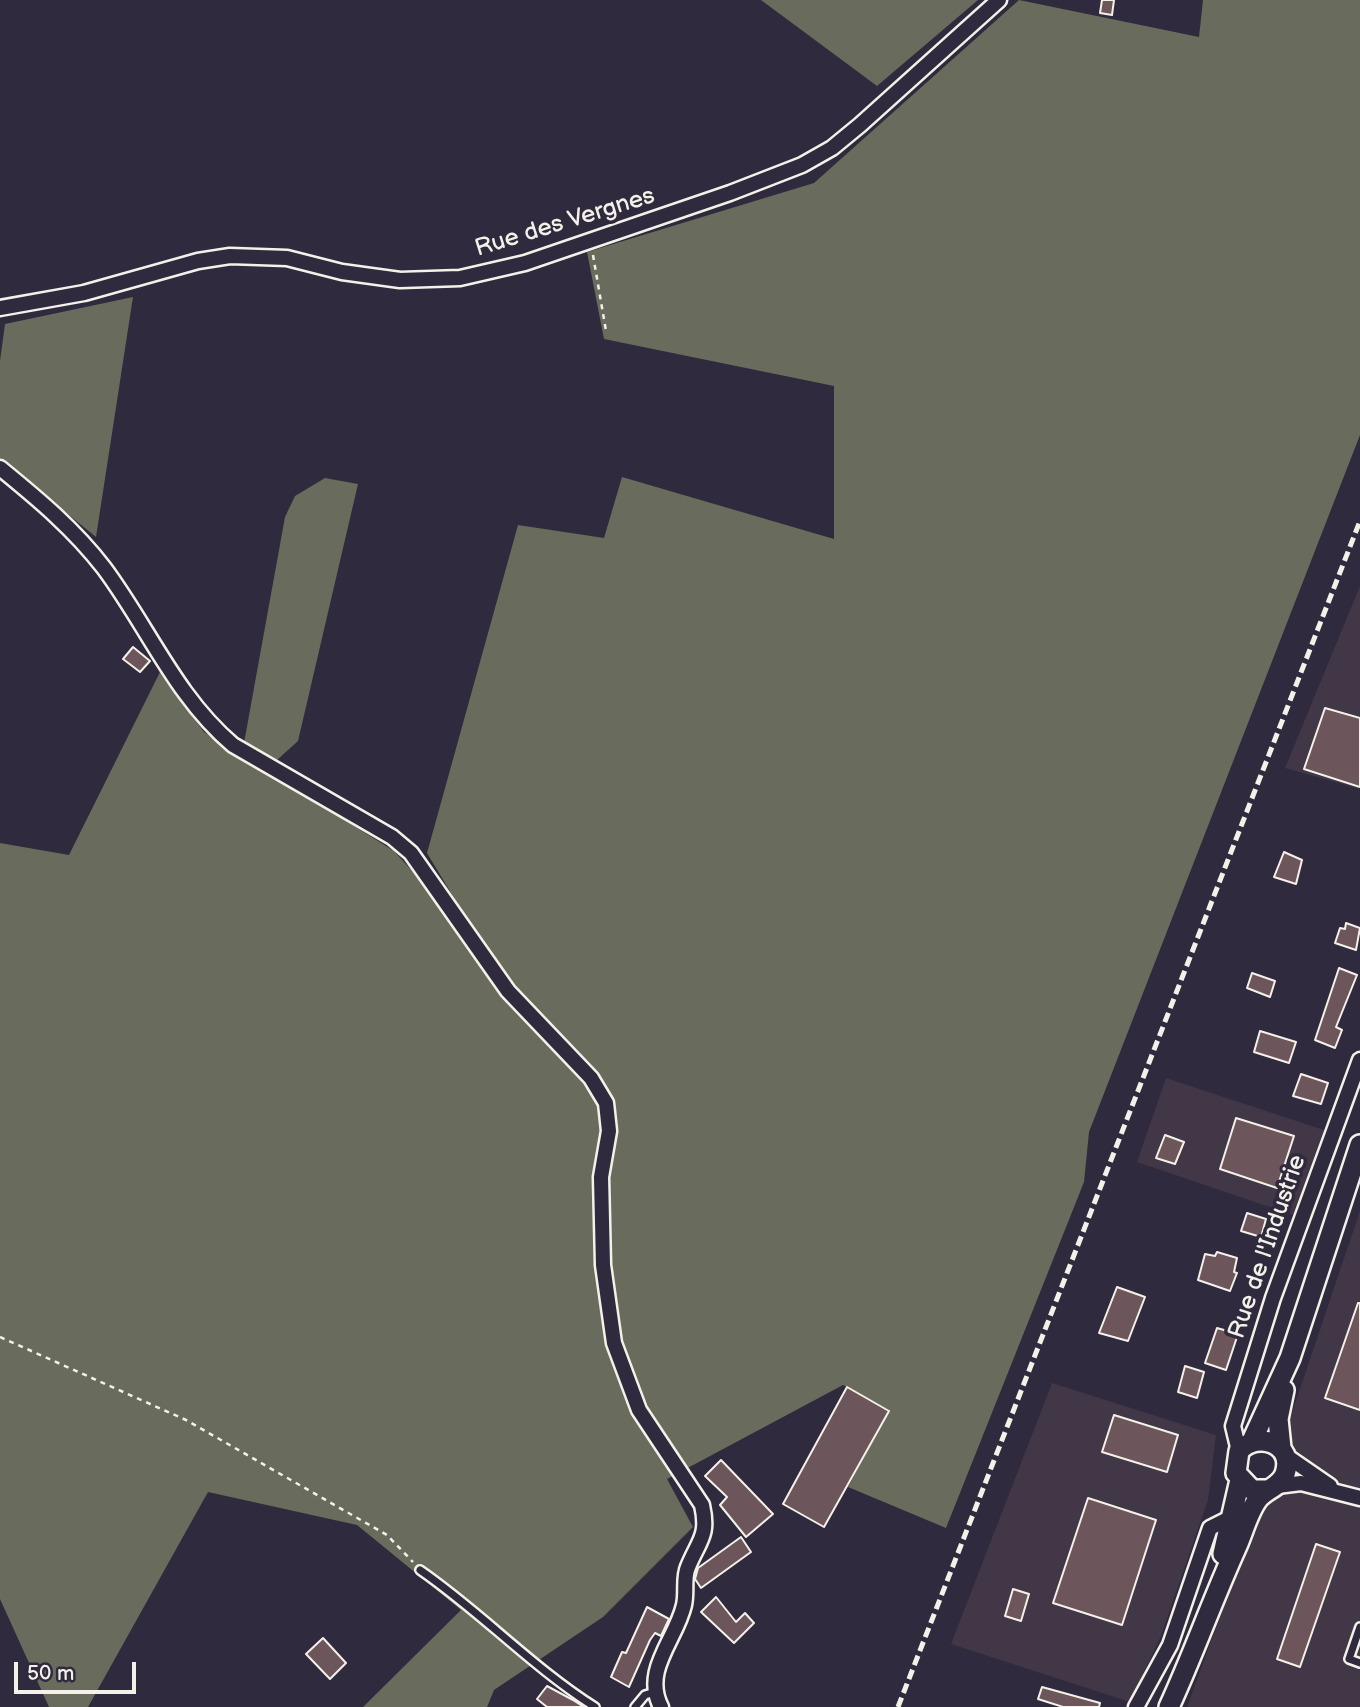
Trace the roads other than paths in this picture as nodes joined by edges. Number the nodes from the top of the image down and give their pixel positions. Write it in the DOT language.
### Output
graph roads {
  1 [pos="999,0"];
  2 [pos="0,308"];
  3 [pos="0,468"];
  4 [pos="1360,1060"];
  5 [pos="1360,1145"];
  6 [pos="1290,1358"];
  7 [pos="1245,1446"];
  8 [pos="1283,1452"];
  9 [pos="1240,1480"];
  10 [pos="1273,1488"];
  11 [pos="1338,1490"];
  12 [pos="1360,1498"];
  13 [pos="1234,1516"];
  14 [pos="420,1570"];
  15 [pos="1203,1622"];
  16 [pos="1360,1627"];
  17 [pos="1360,1663"];
  18 [pos="655,1692"];
  19 [pos="595,1707"];
  20 [pos="635,1707"];
  21 [pos="661,1707"];
  22 [pos="1136,1707"];
  23 [pos="1169,1707"];
  1 -- 2 [label="street, Rue des Vergnes"];
  3 -- 18 [label="street"];
  4 -- 7 [label="street, Rue de l'Industrie"];
  5 -- 6 [label="main road"];
  6 -- 7 [label="main road"];
  6 -- 8 [label="main road"];
  7 -- 8 [label="main road"];
  7 -- 9 [label="main road"];
  8 -- 10 [label="main road"];
  8 -- 11 [label="street"];
  9 -- 10 [label="main road"];
  9 -- 13 [label="main road"];
  10 -- 11 [label="street"];
  10 -- 15 [label="main road"];
  11 -- 12 [label="street"];
  13 -- 15 [label="main road"];
  13 -- 22 [label="street"];
  14 -- 19 [label="lane"];
  15 -- 23 [label="main road"];
  16 -- 17 [label="lane"];
  18 -- 20 [label="lane"];
  18 -- 21 [label="street"];
}
